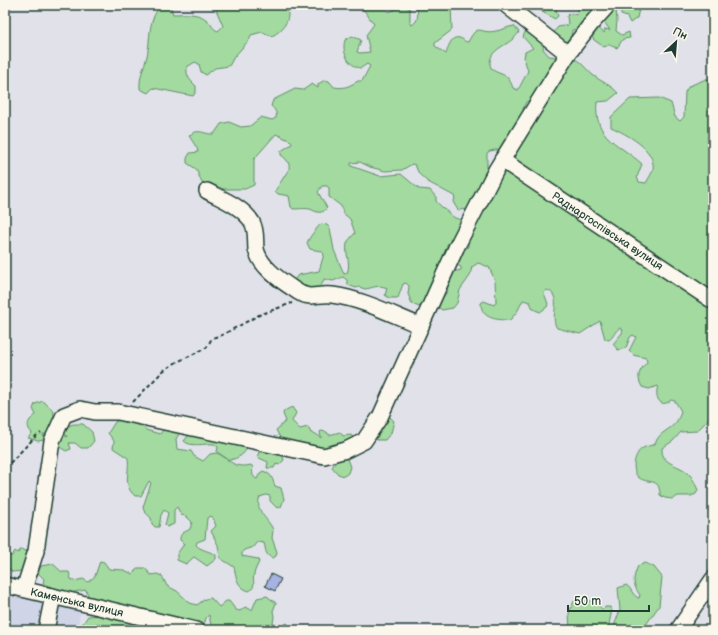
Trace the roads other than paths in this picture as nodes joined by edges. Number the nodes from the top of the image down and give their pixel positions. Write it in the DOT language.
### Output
graph roads {
  1 [pos="506,5"];
  2 [pos="608,5"];
  3 [pos="568,54"];
  4 [pos="502,160"];
  5 [pos="207,191"];
  6 [pos="713,301"];
  7 [pos="421,326"];
  8 [pos="713,579"];
  9 [pos="5,585"];
  10 [pos="24,589"];
  11 [pos="53,596"];
  12 [pos="46,630"];
  13 [pos="196,630"];
  14 [pos="678,630"];
  1 -- 3 [label="street"];
  2 -- 3 [label="street"];
  3 -- 4 [label="street"];
  4 -- 6 [label="street, Раднаргоспівська вулиця"];
  4 -- 7 [label="street"];
  5 -- 7 [label="street"];
  7 -- 10 [label="street"];
  8 -- 14 [label="street"];
  9 -- 10 [label="street, Каменська вулиця"];
  10 -- 11 [label="street, Каменська вулиця"];
  11 -- 12 [label="street"];
  11 -- 13 [label="street, Каменська вулиця"];
}
